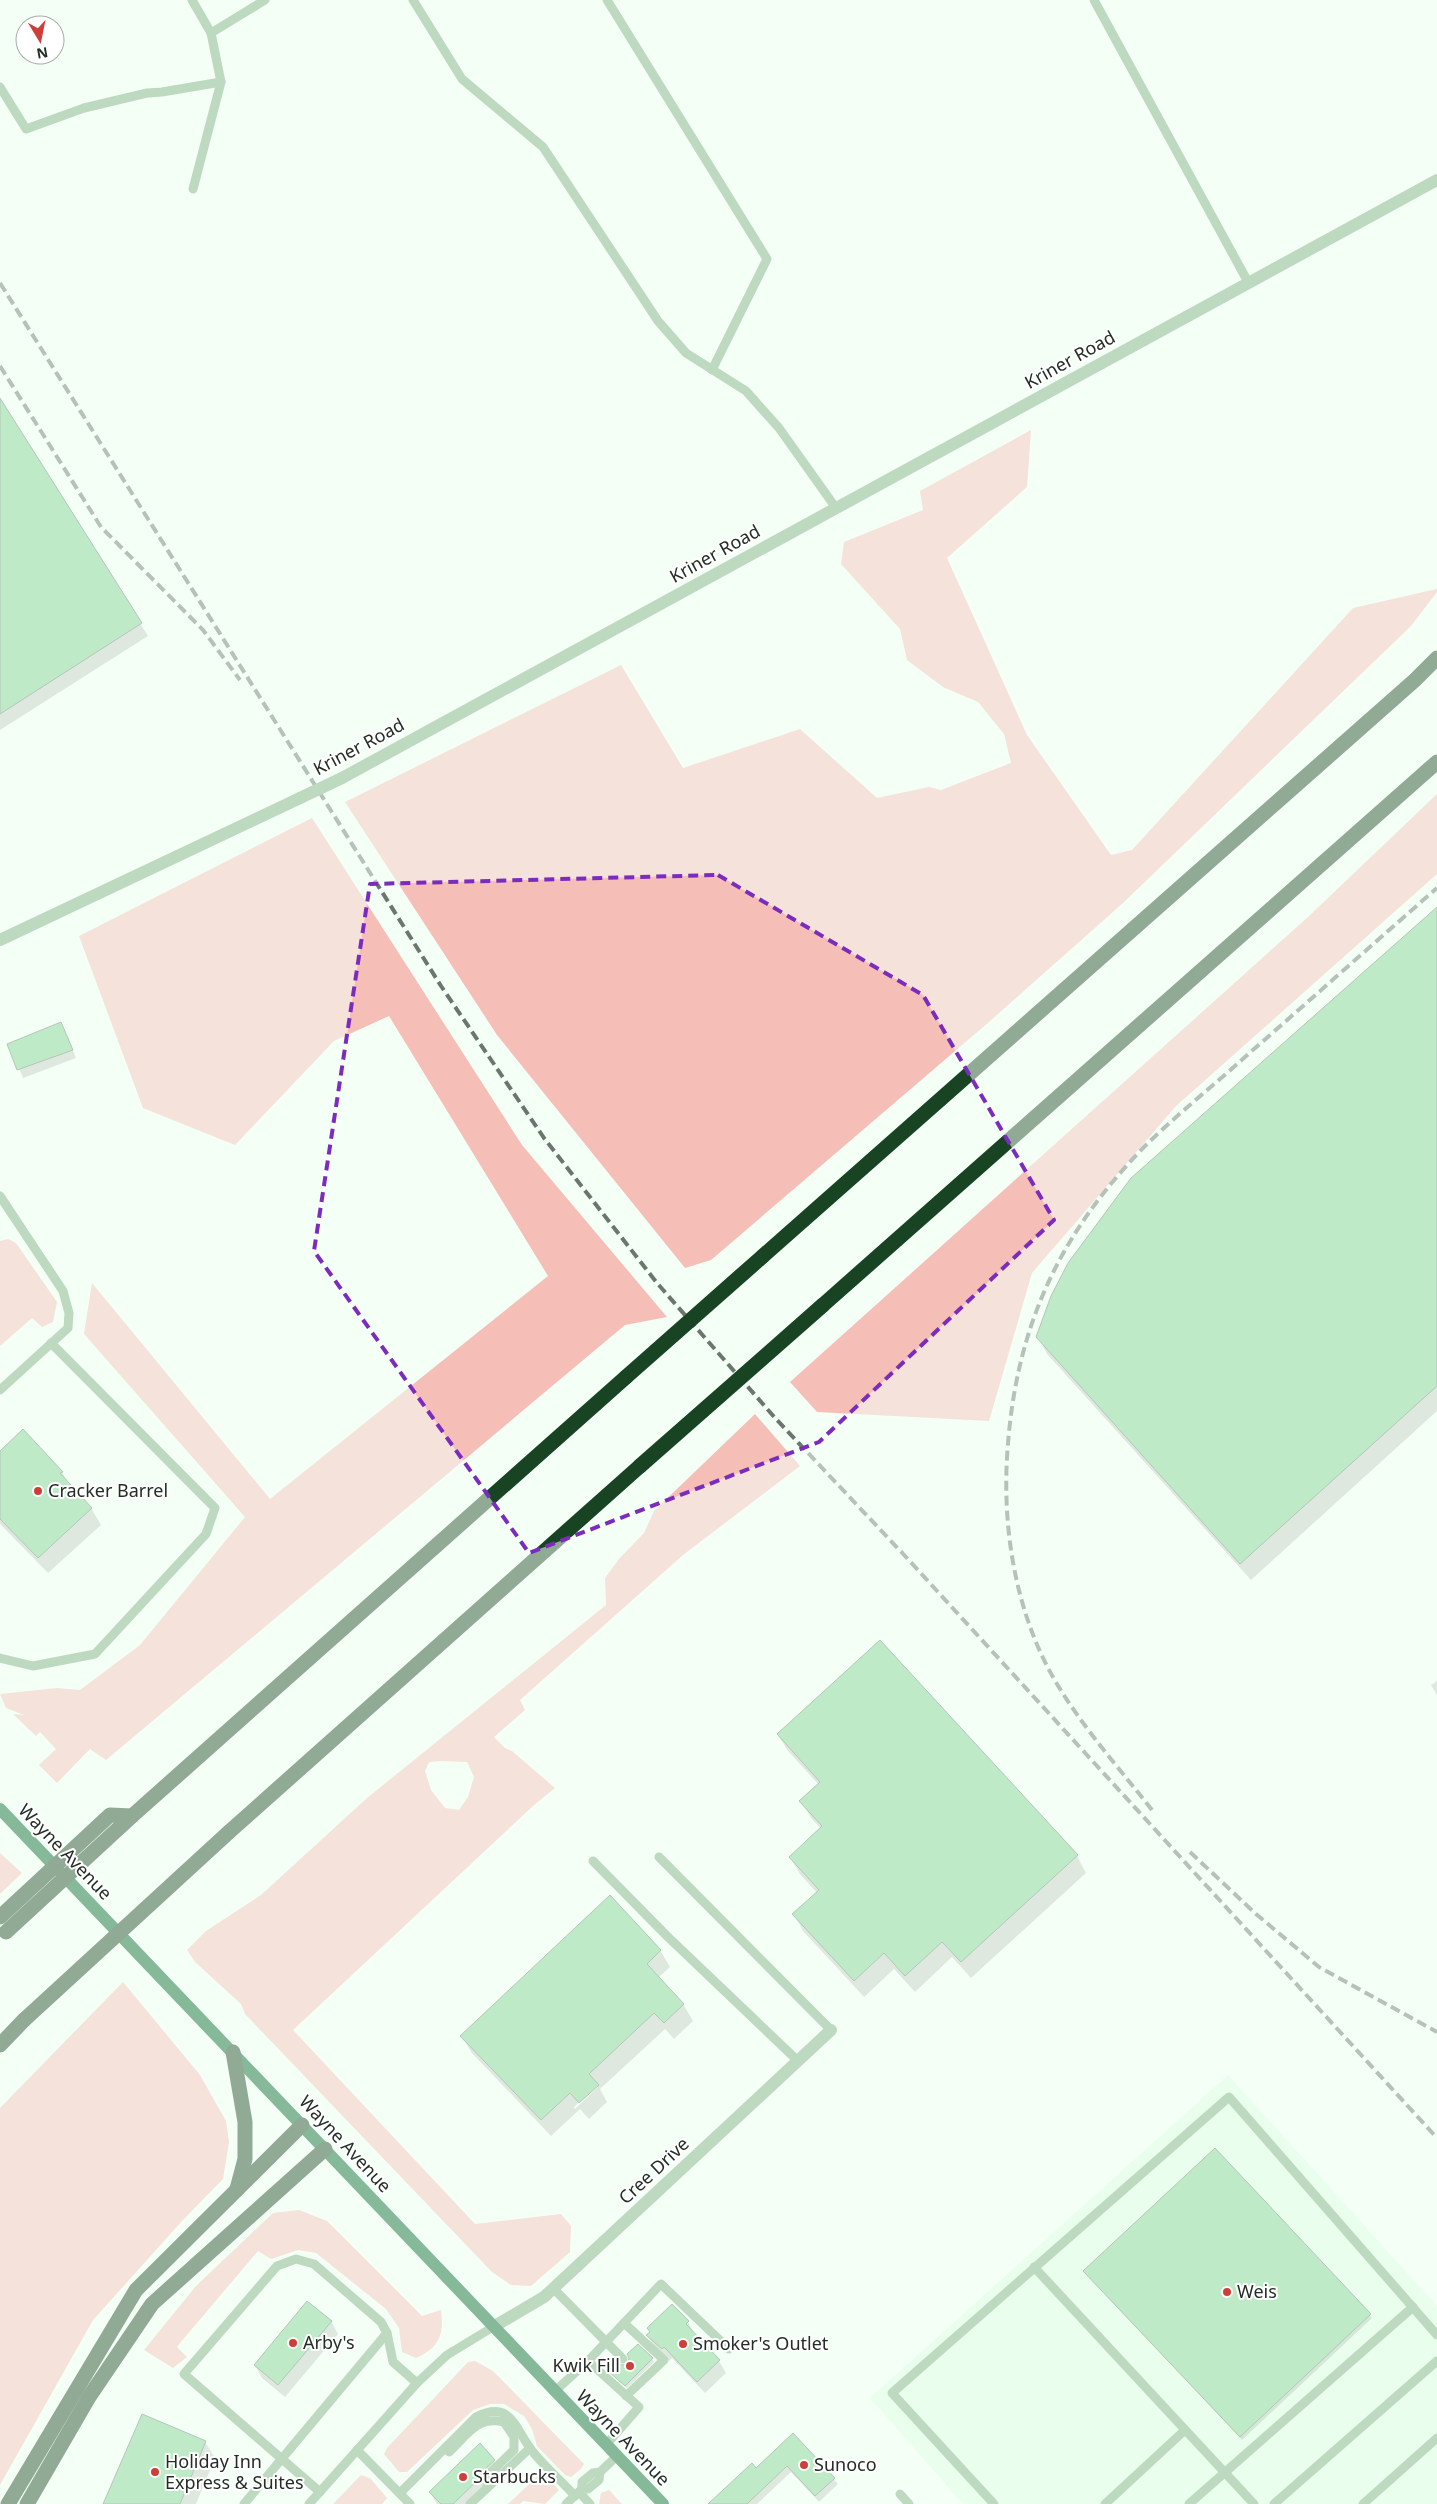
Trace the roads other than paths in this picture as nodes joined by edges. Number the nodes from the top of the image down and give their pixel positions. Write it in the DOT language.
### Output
graph roads {
  1 [pos="192,0"];
  2 [pos="265,0"];
  3 [pos="412,0"];
  4 [pos="607,0"];
  5 [pos="1094,0"];
  6 [pos="211,33"];
  7 [pos="221,82"];
  8 [pos="0,87"];
  9 [pos="1437,180"];
  10 [pos="193,189"];
  11 [pos="1248,282"];
  12 [pos="712,370"];
  13 [pos="836,508"];
  14 [pos="1437,658"];
  15 [pos="1437,762"];
  16 [pos="0,940"];
  17 [pos="0,1196"];
  18 [pos="51,1343"];
  19 [pos="0,1390"];
  20 [pos="0,1658"];
  21 [pos="0,1810"];
  22 [pos="132,1816"];
  23 [pos="660,1857"];
  24 [pos="593,1861"];
  25 [pos="0,1917"];
  26 [pos="3,1935"];
  27 [pos="831,2030"];
  28 [pos="0,2045"];
  29 [pos="233,2052"];
  30 [pos="798,2061"];
  31 [pos="302,2125"];
  32 [pos="325,2149"];
  33 [pos="236,2190"];
  34 [pos="1034,2268"];
  35 [pos="553,2288"];
  36 [pos="1412,2307"];
  37 [pos="624,2323"];
  38 [pos="493,2327"];
  39 [pos="386,2333"];
  40 [pos="1437,2335"];
  41 [pos="605,2343"];
  42 [pos="728,2349"];
  43 [pos="623,2359"];
  44 [pos="588,2361"];
  45 [pos="1437,2361"];
  46 [pos="417,2383"];
  47 [pos="554,2392"];
  48 [pos="626,2396"];
  49 [pos="1185,2430"];
  50 [pos="1437,2438"];
  51 [pos="606,2445"];
  52 [pos="530,2448"];
  53 [pos="358,2450"];
  54 [pos="617,2456"];
  55 [pos="282,2459"];
  56 [pos="1224,2472"];
  57 [pos="409,2483"];
  58 [pos="487,2488"];
  59 [pos="320,2492"];
  60 [pos="400,2493"];
  61 [pos="900,2494"];
  62 [pos="574,2498"];
  63 [pos="8,2504"];
  64 [pos="27,2504"];
  65 [pos="244,2504"];
  66 [pos="309,2504"];
  67 [pos="410,2504"];
  68 [pos="470,2504"];
  69 [pos="590,2504"];
  70 [pos="663,2504"];
  71 [pos="909,2504"];
  72 [pos="994,2504"];
  73 [pos="1106,2504"];
  74 [pos="1189,2504"];
  75 [pos="1254,2504"];
  76 [pos="1274,2504"];
  77 [pos="1363,2504"];
  1 -- 6 [label="lane"];
  2 -- 6 [label="lane"];
  3 -- 12 [label="lane"];
  4 -- 12 [label="lane"];
  5 -- 11 [label="lane"];
  6 -- 7 [label="lane"];
  7 -- 8 [label="lane"];
  7 -- 10 [label="lane"];
  9 -- 11 [label="street, Kriner Road"];
  11 -- 13 [label="street, Kriner Road"];
  12 -- 13 [label="lane"];
  13 -- 16 [label="street, Kriner Road, bridge"];
  14 -- 22 [label="highway, bridge"];
  15 -- 28 [label="highway, bridge"];
  17 -- 18 [label="lane"];
  18 -- 19 [label="lane"];
  18 -- 20 [label="lane"];
  21 -- 29 [label="main road, Wayne Avenue"];
  22 -- 25 [label="highway, bridge"];
  22 -- 26 [label="highway, bridge"];
  23 -- 27 [label="lane"];
  24 -- 30 [label="lane"];
  27 -- 30 [label="street, Cree Drive"];
  29 -- 31 [label="main road, Wayne Avenue"];
  29 -- 33 [label="highway"];
  30 -- 35 [label="street, Cree Drive"];
  31 -- 32 [label="main road, Wayne Avenue"];
  31 -- 33 [label="highway"];
  32 -- 38 [label="main road, Wayne Avenue"];
  32 -- 64 [label="highway"];
  33 -- 63 [label="highway"];
  34 -- 36 [label="lane"];
  34 -- 49 [label="lane"];
  34 -- 72 [label="lane"];
  35 -- 38 [label="street, Cree Drive"];
  35 -- 41 [label="lane"];
  36 -- 40 [label="lane"];
  36 -- 56 [label="lane"];
  37 -- 41 [label="lane"];
  37 -- 42 [label="lane"];
  37 -- 48 [label="lane"];
  38 -- 46 [label="lane"];
  38 -- 47 [label="main road, Wayne Avenue"];
  39 -- 46 [label="lane"];
  39 -- 55 [label="lane"];
  39 -- 55 [label="lane"];
  41 -- 43 [label="lane"];
  41 -- 44 [label="lane"];
  44 -- 47 [label="lane"];
  44 -- 48 [label="lane"];
  45 -- 76 [label="lane"];
  46 -- 53 [label="lane"];
  47 -- 51 [label="main road, Wayne Avenue"];
  48 -- 51 [label="lane"];
  49 -- 56 [label="lane"];
  49 -- 73 [label="lane"];
  50 -- 77 [label="lane"];
  51 -- 54 [label="main road, Wayne Avenue"];
  52 -- 57 [label="lane"];
  52 -- 58 [label="lane"];
  52 -- 62 [label="lane"];
  53 -- 59 [label="lane"];
  53 -- 60 [label="lane"];
  54 -- 62 [label="lane"];
  54 -- 70 [label="main road, Wayne Avenue"];
  55 -- 59 [label="lane"];
  55 -- 65 [label="lane"];
  56 -- 74 [label="lane"];
  56 -- 75 [label="lane"];
  57 -- 58 [label="lane"];
  57 -- 60 [label="lane"];
  58 -- 68 [label="lane"];
  59 -- 66 [label="lane"];
  60 -- 67 [label="lane"];
  61 -- 71 [label="lane"];
  62 -- 69 [label="lane"];
}
